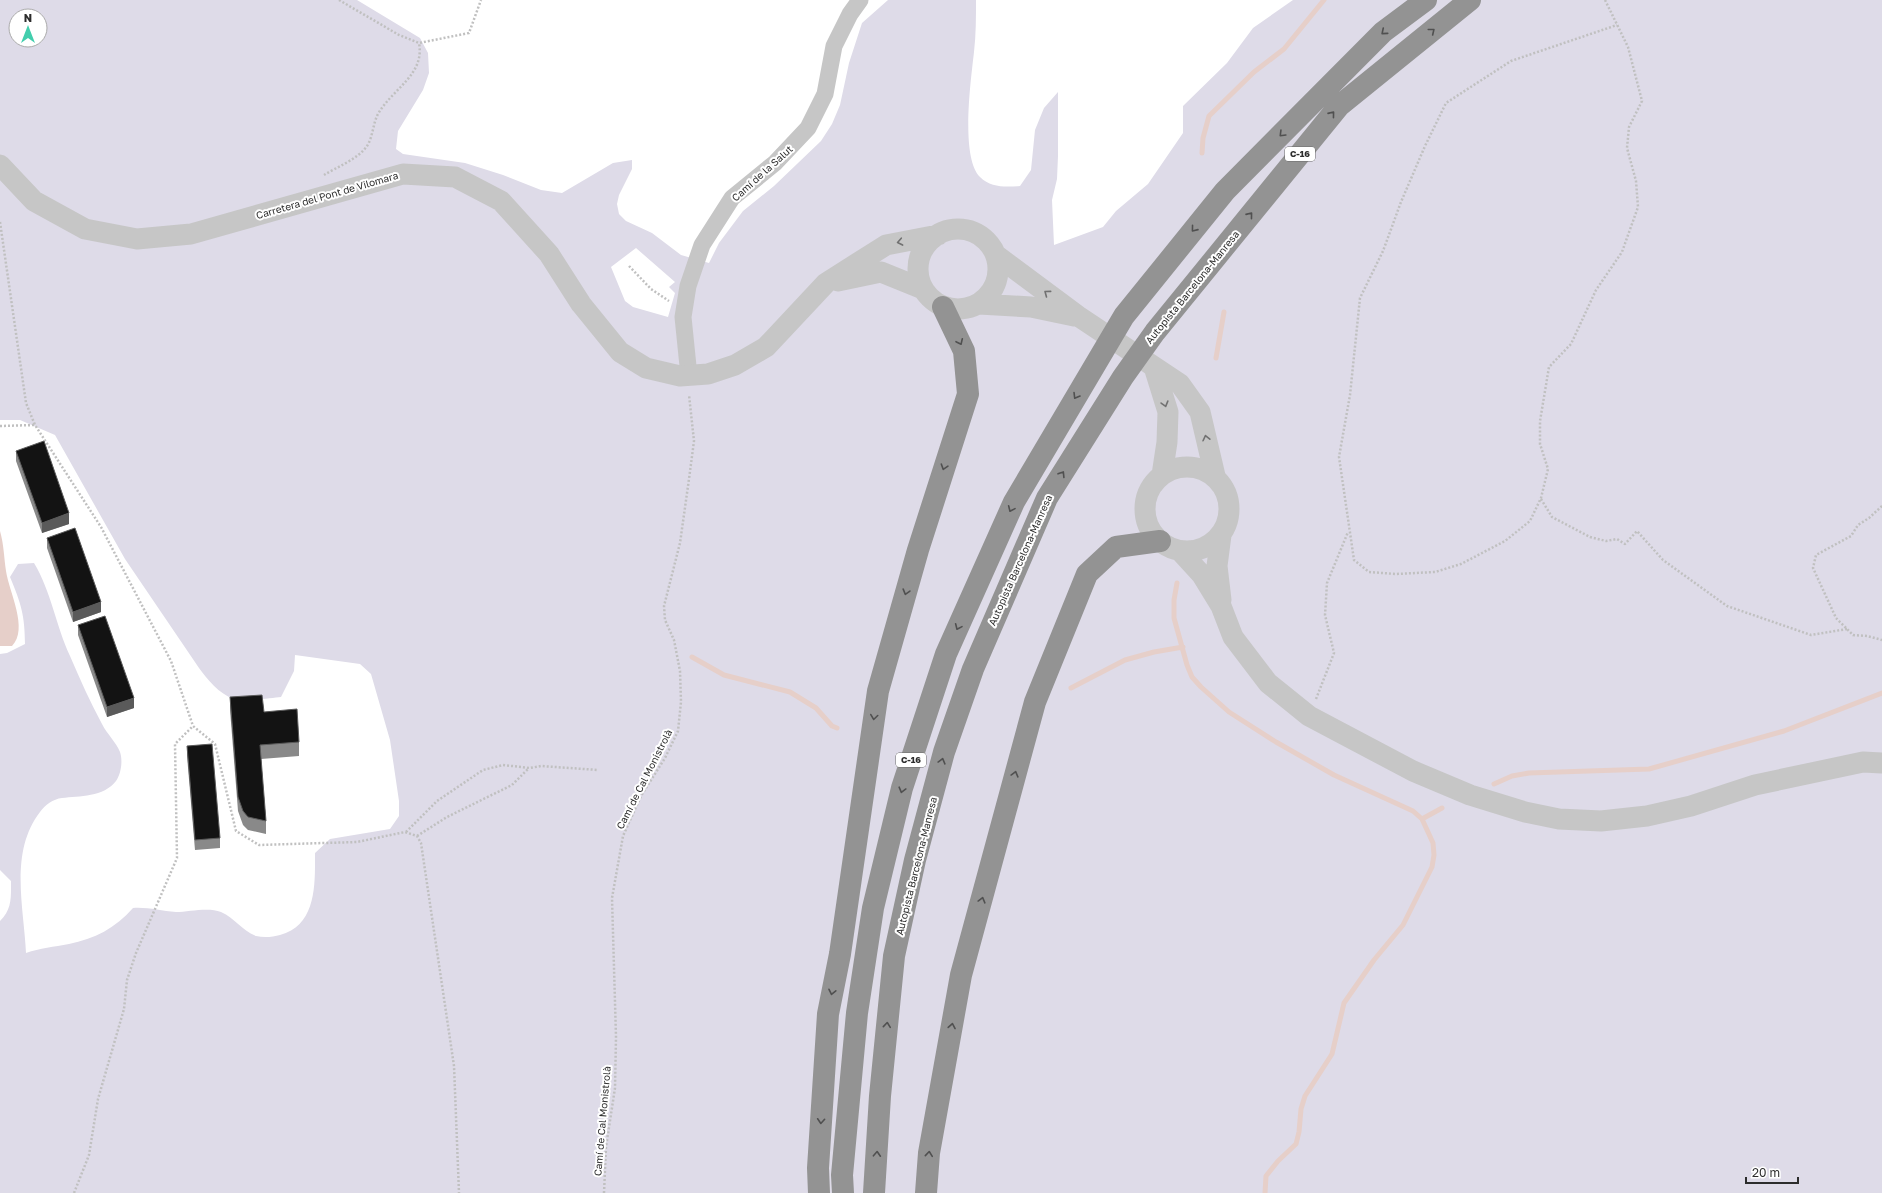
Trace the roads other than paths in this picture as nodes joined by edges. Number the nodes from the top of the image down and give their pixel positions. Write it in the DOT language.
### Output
graph roads {
  1 [pos="860,0"];
  2 [pos="1426,0"];
  3 [pos="1470,0"];
  4 [pos="0,164"];
  5 [pos="938,235"];
  6 [pos="996,255"];
  7 [pos="826,283"];
  8 [pos="923,289"];
  9 [pos="979,304"];
  10 [pos="943,307"];
  11 [pos="1078,316"];
  12 [pos="1154,367"];
  13 [pos="689,376"];
  14 [pos="1162,474"];
  15 [pos="1215,476"];
  16 [pos="1221,535"];
  17 [pos="1160,541"];
  18 [pos="1180,551"];
  19 [pos="1221,606"];
  20 [pos="1882,763"];
  21 [pos="819,1193"];
  22 [pos="843,1193"];
  23 [pos="874,1193"];
  24 [pos="926,1193"];
  1 -- 13 [label="street, Camí de la Salut"];
  2 -- 22 [label="highway, C-16, one-way"];
  23 -- 3 [label="highway, Autopista Barcelona-Manresa / C-16, one-way"];
  4 -- 13 [label="street, Carretera del Pont de Vilomara"];
  5 -- 6 [label="street"];
  5 -- 7 [label="street, Carretera del Pont de Vilomara, one-way"];
  5 -- 8 [label="street"];
  6 -- 9 [label="street"];
  11 -- 6 [label="street, one-way"];
  7 -- 8 [label="street"];
  7 -- 13 [label="street, Carretera del Pont de Vilomara"];
  8 -- 10 [label="street"];
  9 -- 10 [label="street"];
  9 -- 11 [label="street"];
  10 -- 21 [label="highway, one-way"];
  11 -- 12 [label="street"];
  12 -- 14 [label="street, one-way"];
  15 -- 12 [label="street, one-way"];
  14 -- 15 [label="street"];
  14 -- 17 [label="street"];
  15 -- 16 [label="street"];
  16 -- 18 [label="street"];
  16 -- 19 [label="street"];
  17 -- 18 [label="street"];
  24 -- 17 [label="highway, one-way"];
  18 -- 19 [label="street"];
  19 -- 20 [label="street"];
}
